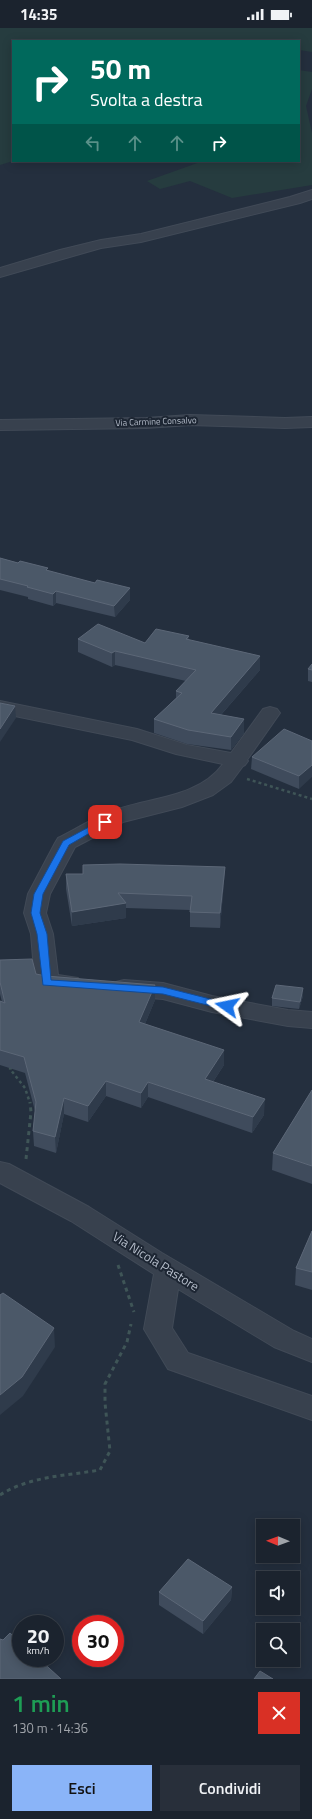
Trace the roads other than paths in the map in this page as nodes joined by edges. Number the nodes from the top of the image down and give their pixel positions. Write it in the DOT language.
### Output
graph roads {
  1 [pos="312,194"];
  2 [pos="0,273"];
  3 [pos="312,422"];
  4 [pos="0,425"];
  5 [pos="0,707"];
  6 [pos="270,712"];
  7 [pos="233,767"];
  8 [pos="312,1020"];
  9 [pos="0,1171"];
  10 [pos="168,1270"];
  11 [pos="312,1351"];
  12 [pos="312,1408"];
  1 -- 2 [label="street"];
  3 -- 4 [label="street, Via Carmine Consalvo"];
  5 -- 7 [label="street"];
  6 -- 7 [label="street"];
  7 -- 8 [label="street"];
  9 -- 10 [label="street, Via Nicola Pastore"];
  10 -- 11 [label="street, Via Nicola Pastore"];
  10 -- 12 [label="street"];
}
